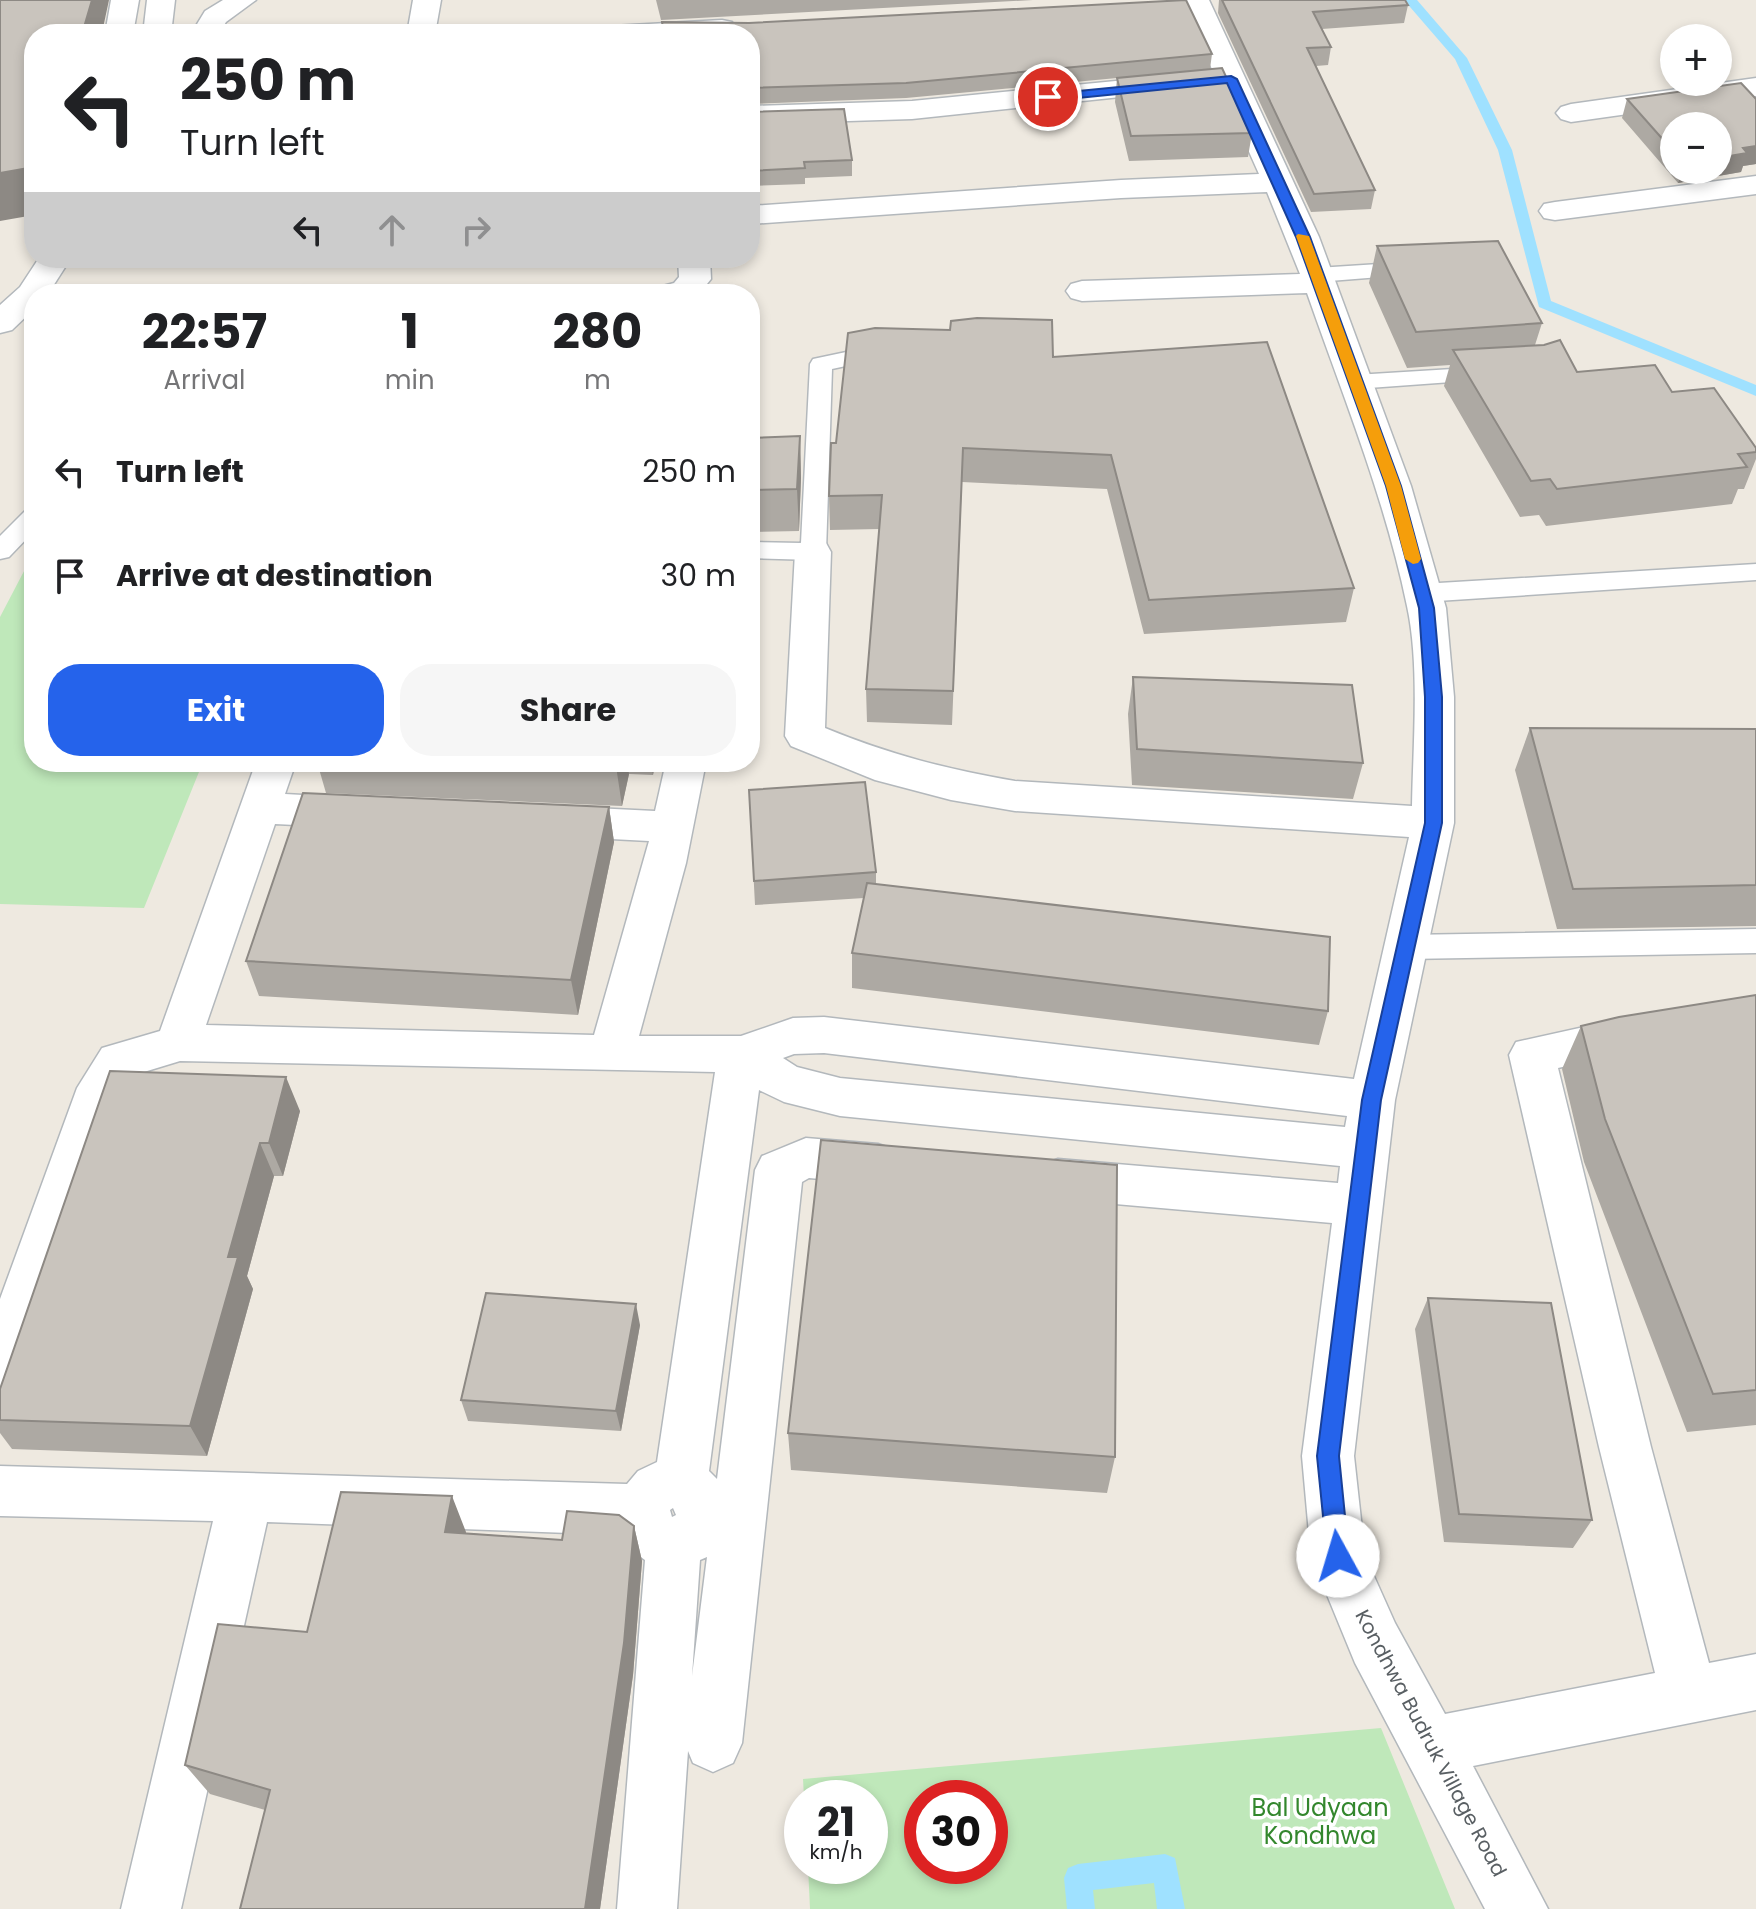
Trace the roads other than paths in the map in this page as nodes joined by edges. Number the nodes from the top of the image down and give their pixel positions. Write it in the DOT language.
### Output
graph roads {
  1 [pos="125,0"];
  2 [pos="161,0"];
  3 [pos="242,0"];
  4 [pos="427,0"];
  5 [pos="1196,3"];
  6 [pos="121,24"];
  7 [pos="158,24"];
  8 [pos="211,24"];
  9 [pos="423,24"];
  10 [pos="1231,79"];
  11 [pos="1756,87"];
  12 [pos="1571,113"];
  13 [pos="760,115"];
  14 [pos="1278,182"];
  15 [pos="1756,185"];
  16 [pos="1555,211"];
  17 [pos="760,214"];
  18 [pos="1428,259"];
  19 [pos="1315,271"];
  20 [pos="1082,291"];
  21 [pos="24,300"];
  22 [pos="0,323"];
  23 [pos="906,348"];
  24 [pos="1503,373"];
  25 [pos="1355,382"];
  26 [pos="24,527"];
  27 [pos="760,550"];
  28 [pos="0,551"];
  29 [pos="813,552"];
  30 [pos="1756,572"];
  31 [pos="1422,593"];
  32 [pos="273,772"];
  33 [pos="684,772"];
  34 [pos="260,808"];
  35 [pos="403,815"];
  36 [pos="513,820"];
  37 [pos="1433,823"];
  38 [pos="671,827"];
  39 [pos="1756,941"];
  40 [pos="1406,947"];
  41 [pos="1673,1028"];
  42 [pos="180,1043"];
  43 [pos="611,1054"];
  44 [pos="741,1054"];
  45 [pos="1372,1100"];
  46 [pos="1365,1149"];
  47 [pos="917,1167"];
  48 [pos="1011,1175"];
  49 [pos="1359,1205"];
  50 [pos="0,1370"];
  51 [pos="0,1491"];
  52 [pos="246,1496"];
  53 [pos="688,1515"];
  54 [pos="1756,1682"];
  55 [pos="1689,1695"];
  56 [pos="713,1743"];
  57 [pos="1430,1746"];
  58 [pos="151,1909"];
  59 [pos="647,1909"];
  60 [pos="1518,1909"];
  1 -- 6 [label="street"];
  2 -- 7 [label="street"];
  3 -- 8 [label="street"];
  4 -- 9 [label="street"];
  5 -- 10 [label="street, Kondhwa Budruk Village Road"];
  10 -- 13 [label="street"];
  10 -- 14 [label="street, Kondhwa Budruk Village Road"];
  11 -- 12 [label="street"];
  14 -- 17 [label="street"];
  14 -- 19 [label="street, Kondhwa Budruk Village Road"];
  15 -- 16 [label="street"];
  18 -- 19 [label="lane"];
  19 -- 20 [label="street"];
  19 -- 25 [label="street, Kondhwa Budruk Village Road"];
  21 -- 22 [label="street"];
  23 -- 29 [label="lane"];
  24 -- 25 [label="lane"];
  25 -- 31 [label="street, Kondhwa Budruk Village Road"];
  26 -- 28 [label="lane"];
  27 -- 29 [label="lane"];
  29 -- 37 [label="street"];
  30 -- 31 [label="lane"];
  31 -- 37 [label="street, Kondhwa Budruk Village Road"];
  32 -- 34 [label="street"];
  33 -- 38 [label="street"];
  34 -- 35 [label="street"];
  34 -- 42 [label="street"];
  36 -- 38 [label="street"];
  37 -- 40 [label="street, Kondhwa Budruk Village Road"];
  38 -- 43 [label="street"];
  39 -- 40 [label="lane"];
  40 -- 45 [label="street, Kondhwa Budruk Village Road"];
  41 -- 55 [label="street"];
  42 -- 43 [label="street"];
  42 -- 50 [label="street"];
  43 -- 44 [label="street"];
  44 -- 45 [label="street"];
  44 -- 46 [label="street"];
  44 -- 53 [label="street"];
  45 -- 46 [label="street, Kondhwa Budruk Village Road"];
  46 -- 49 [label="street, Kondhwa Budruk Village Road"];
  47 -- 53 [label="street"];
  48 -- 49 [label="street"];
  49 -- 57 [label="street, Kondhwa Budruk Village Road"];
  51 -- 52 [label="street"];
  52 -- 53 [label="street"];
  52 -- 58 [label="street"];
  53 -- 56 [label="street"];
  53 -- 59 [label="street"];
  54 -- 55 [label="street"];
  55 -- 57 [label="street"];
  57 -- 60 [label="street, Kondhwa Budruk Village Road"];
}
